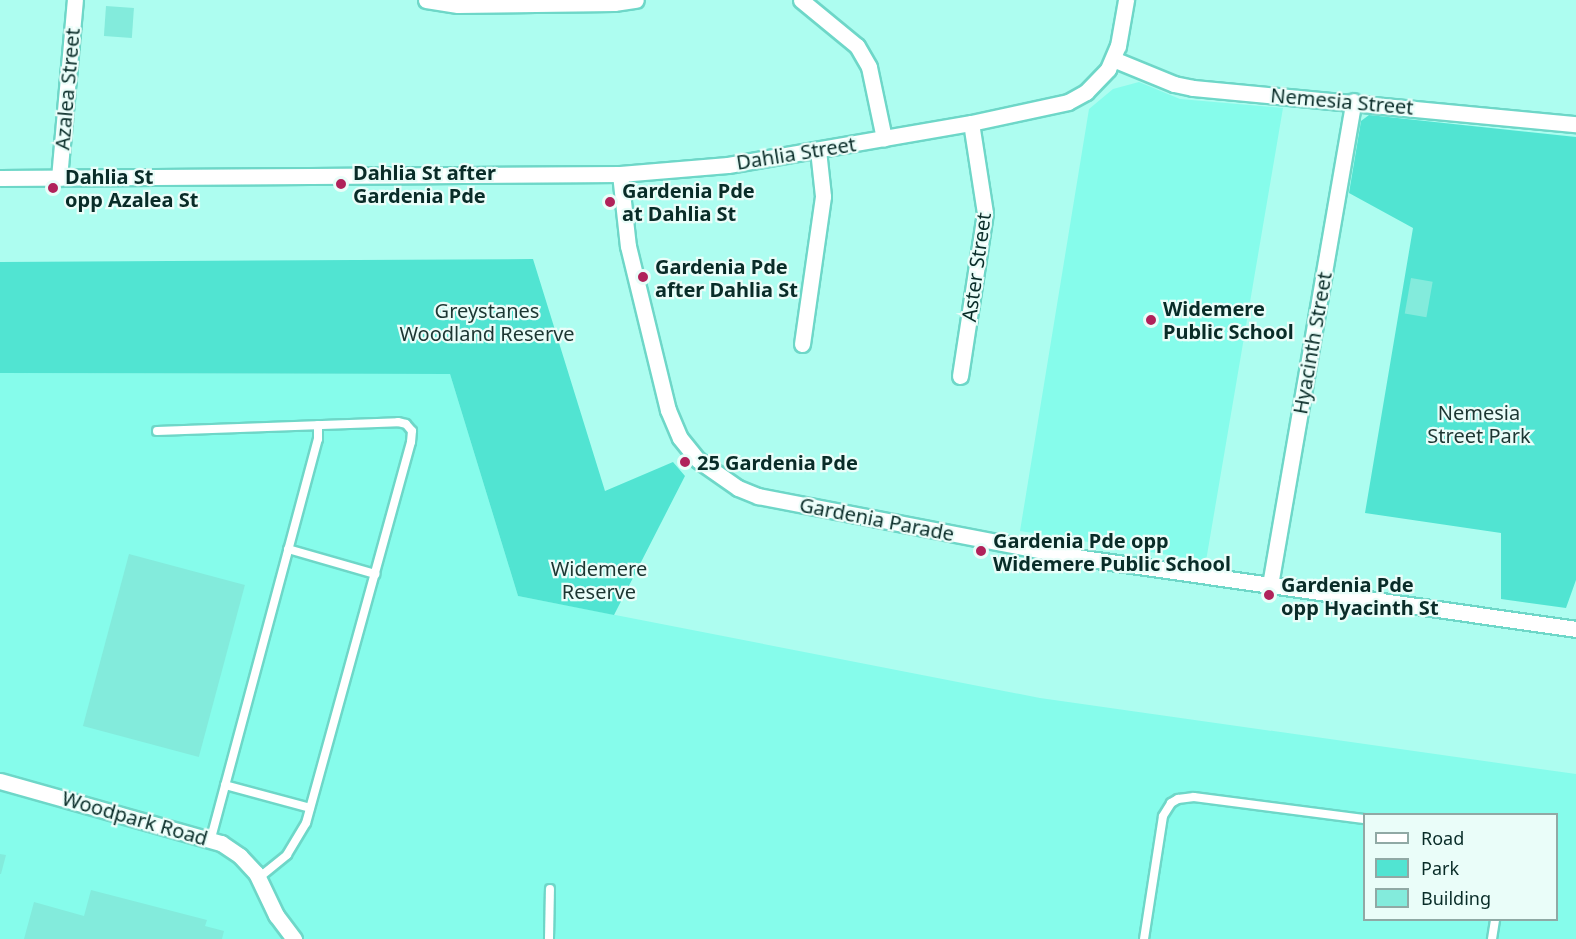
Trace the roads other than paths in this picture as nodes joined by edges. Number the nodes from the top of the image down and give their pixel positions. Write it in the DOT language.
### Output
graph roads {
  1 [pos="75,0"];
  2 [pos="426,0"];
  3 [pos="636,0"];
  4 [pos="801,0"];
  5 [pos="1126,0"];
  6 [pos="1113,59"];
  7 [pos="1354,102"];
  8 [pos="971,123"];
  9 [pos="1576,124"];
  10 [pos="884,138"];
  11 [pos="818,150"];
  12 [pos="620,174"];
  13 [pos="0,178"];
  14 [pos="59,178"];
  15 [pos="802,344"];
  16 [pos="960,376"];
  17 [pos="318,425"];
  18 [pos="157,431"];
  19 [pos="288,549"];
  20 [pos="375,574"];
  21 [pos="1270,585"];
  22 [pos="1576,629"];
  23 [pos="0,781"];
  24 [pos="225,785"];
  25 [pos="310,808"];
  26 [pos="1363,819"];
  27 [pos="211,838"];
  28 [pos="259,878"];
  29 [pos="550,889"];
  30 [pos="1496,921"];
  31 [pos="294,939"];
  32 [pos="549,939"];
  33 [pos="1144,939"];
  34 [pos="1492,939"];
  1 -- 14 [label="street, Azalea Street"];
  2 -- 3 [label="street"];
  4 -- 10 [label="street"];
  5 -- 6 [label="street, Dahlia Street"];
  6 -- 7 [label="street, Nemesia Street"];
  6 -- 8 [label="street, Dahlia Street"];
  7 -- 9 [label="street, Nemesia Street"];
  7 -- 21 [label="street, Hyacinth Street"];
  8 -- 10 [label="street, Dahlia Street"];
  8 -- 16 [label="street, Aster Street"];
  10 -- 11 [label="street, Dahlia Street"];
  11 -- 12 [label="street, Dahlia Street"];
  11 -- 15 [label="street"];
  12 -- 14 [label="street, Dahlia Street"];
  12 -- 21 [label="street, Gardenia Parade"];
  13 -- 14 [label="street, Dahlia Street"];
  17 -- 18 [label="lane"];
  17 -- 19 [label="lane"];
  17 -- 20 [label="lane"];
  19 -- 20 [label="lane"];
  19 -- 24 [label="lane"];
  20 -- 25 [label="lane"];
  21 -- 22 [label="street, Gardenia Parade"];
  23 -- 27 [label="street, Woodpark Road"];
  24 -- 25 [label="lane"];
  24 -- 27 [label="lane"];
  25 -- 28 [label="lane"];
  26 -- 33 [label="lane"];
  27 -- 28 [label="street, Woodpark Road"];
  28 -- 31 [label="street, Woodpark Road"];
  29 -- 32 [label="lane"];
  30 -- 34 [label="lane"];
}
